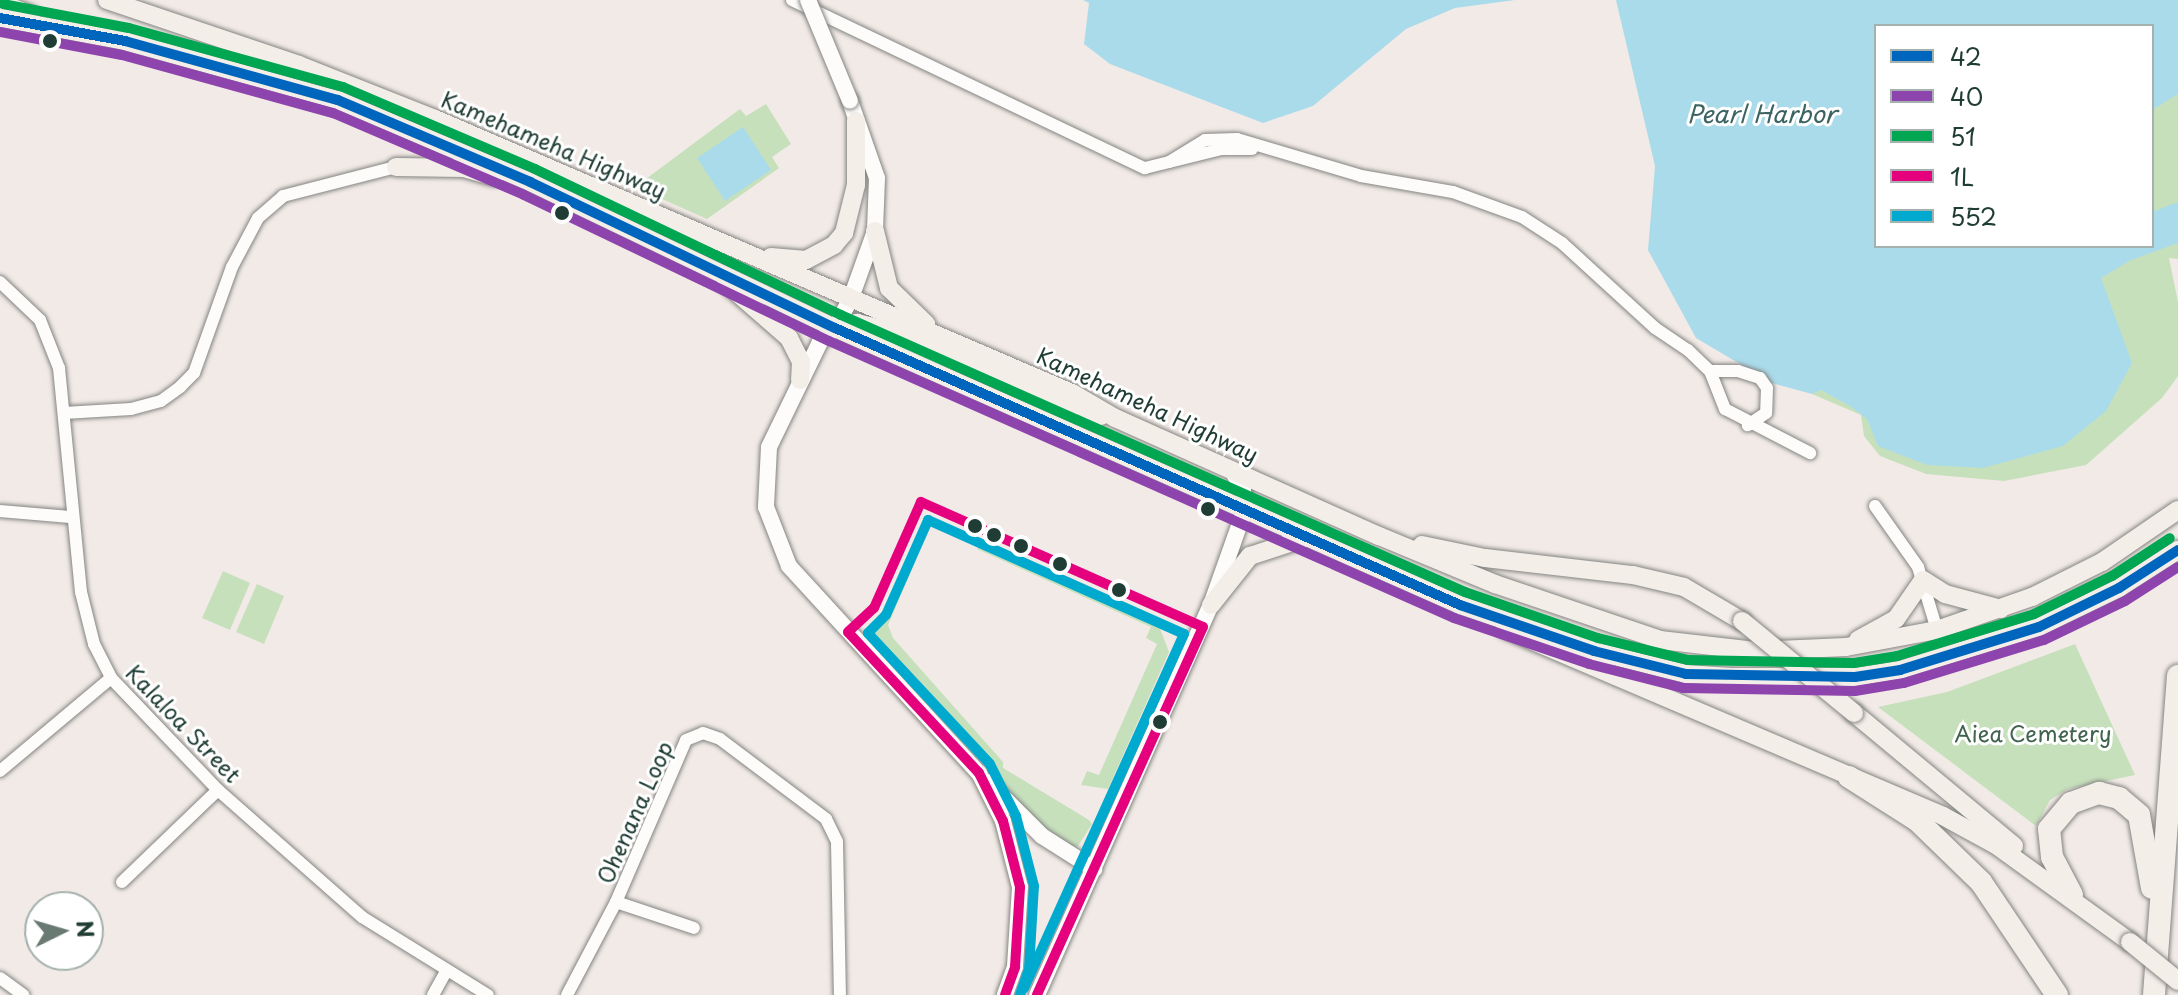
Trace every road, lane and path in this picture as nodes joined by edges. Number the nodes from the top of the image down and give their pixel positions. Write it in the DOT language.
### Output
graph roads {
  1 [pos="107,0"];
  2 [pos="792,0"];
  3 [pos="808,0"];
  4 [pos="0,3"];
  5 [pos="0,18"];
  6 [pos="71,30"];
  7 [pos="856,121"];
  8 [pos="396,167"];
  9 [pos="530,182"];
  10 [pos="875,231"];
  11 [pos="754,256"];
  12 [pos="712,270"];
  13 [pos="0,282"];
  14 [pos="851,298"];
  15 [pos="835,328"];
  16 [pos="951,341"];
  17 [pos="1710,371"];
  18 [pos="800,380"];
  19 [pos="64,413"];
  20 [pos="1115,418"];
  21 [pos="1748,425"];
  22 [pos="1810,453"];
  23 [pos="1231,469"];
  24 [pos="1875,506"];
  25 [pos="1245,509"];
  26 [pos="2178,510"];
  27 [pos="0,511"];
  28 [pos="70,517"];
  29 [pos="1379,536"];
  30 [pos="1308,537"];
  31 [pos="2178,550"];
  32 [pos="1923,580"];
  33 [pos="1211,605"];
  34 [pos="1460,605"];
  35 [pos="2001,609"];
  36 [pos="1937,630"];
  37 [pos="1846,647"];
  38 [pos="1900,670"];
  39 [pos="2178,676"];
  40 [pos="111,678"];
  41 [pos="0,771"];
  42 [pos="979,773"];
  43 [pos="1849,777"];
  44 [pos="218,790"];
  45 [pos="1094,869"];
  46 [pos="122,882"];
  47 [pos="2072,895"];
  48 [pos="616,902"];
  49 [pos="694,928"];
  50 [pos="2130,942"];
  51 [pos="2158,942"];
  52 [pos="446,972"];
  53 [pos="0,978"];
  54 [pos="2178,981"];
  55 [pos="23,995"];
  56 [pos="433,995"];
  57 [pos="488,995"];
  58 [pos="567,995"];
  59 [pos="840,995"];
  60 [pos="1005,995"];
  61 [pos="1037,995"];
  62 [pos="2057,995"];
  63 [pos="2154,995"];
  1 -- 11 [label="main road, Kamehameha Highway"];
  2 -- 17 [label="street"];
  3 -- 7 [label="main road, bridge"];
  4 -- 6 [label="main road"];
  5 -- 6 [label="main road, Kamehameha Highway"];
  6 -- 9 [label="main road, Kamehameha Highway"];
  7 -- 10 [label="main road"];
  7 -- 11 [label="main road"];
  8 -- 9 [label="main road"];
  8 -- 19 [label="street"];
  9 -- 12 [label="main road, Kamehameha Highway"];
  10 -- 14 [label="main road"];
  10 -- 16 [label="main road"];
  11 -- 14 [label="main road, Kamehameha Highway"];
  12 -- 15 [label="main road, Kamehameha Highway"];
  12 -- 18 [label="main road"];
  13 -- 19 [label="street, Kalaloa Street"];
  14 -- 15 [label="main road"];
  14 -- 16 [label="main road, Kamehameha Highway"];
  15 -- 18 [label="main road"];
  15 -- 20 [label="main road"];
  15 -- 25 [label="main road, Kamehameha Highway"];
  16 -- 20 [label="main road, Kamehameha Highway"];
  17 -- 21 [label="street"];
  17 -- 21 [label="street"];
  18 -- 42 [label="main road"];
  19 -- 28 [label="street, Kalaloa Street"];
  20 -- 23 [label="main road, Kamehameha Highway"];
  21 -- 22 [label="street"];
  23 -- 25 [label="main road"];
  23 -- 29 [label="main road, Kamehameha Highway"];
  24 -- 32 [label="street"];
  25 -- 30 [label="main road, Kamehameha Highway"];
  25 -- 33 [label="main road"];
  26 -- 35 [label="main road, Kamehameha Highway"];
  27 -- 28 [label="street"];
  28 -- 40 [label="street, Kalaloa Street"];
  29 -- 37 [label="main road, Kamehameha Highway"];
  29 -- 47 [label="main road, bridge"];
  30 -- 33 [label="main road"];
  30 -- 34 [label="main road, Kamehameha Highway"];
  31 -- 38 [label="main road, Kamehameha Highway"];
  32 -- 35 [label="main road"];
  32 -- 36 [label="street"];
  32 -- 37 [label="main road"];
  33 -- 45 [label="main road"];
  34 -- 38 [label="main road, Kamehameha Highway"];
  34 -- 43 [label="main road"];
  35 -- 36 [label="main road, Kamehameha Highway"];
  36 -- 37 [label="main road, Kamehameha Highway"];
  36 -- 38 [label="main road"];
  39 -- 51 [label="highway"];
  40 -- 41 [label="street"];
  40 -- 44 [label="street, Kalaloa Street"];
  42 -- 45 [label="main road"];
  42 -- 60 [label="main road"];
  43 -- 50 [label="main road"];
  43 -- 62 [label="highway"];
  44 -- 46 [label="street"];
  44 -- 52 [label="street, Kalaloa Street"];
  45 -- 61 [label="main road"];
  47 -- 50 [label="main road"];
  47 -- 51 [label="highway"];
  48 -- 49 [label="street"];
  48 -- 58 [label="street, Ohenana Loop"];
  48 -- 59 [label="street, Ohenana Loop"];
  50 -- 54 [label="main road, bridge"];
  51 -- 63 [label="highway"];
  52 -- 56 [label="street"];
  52 -- 57 [label="street, Kalaloa Street"];
  53 -- 55 [label="street"];
}
